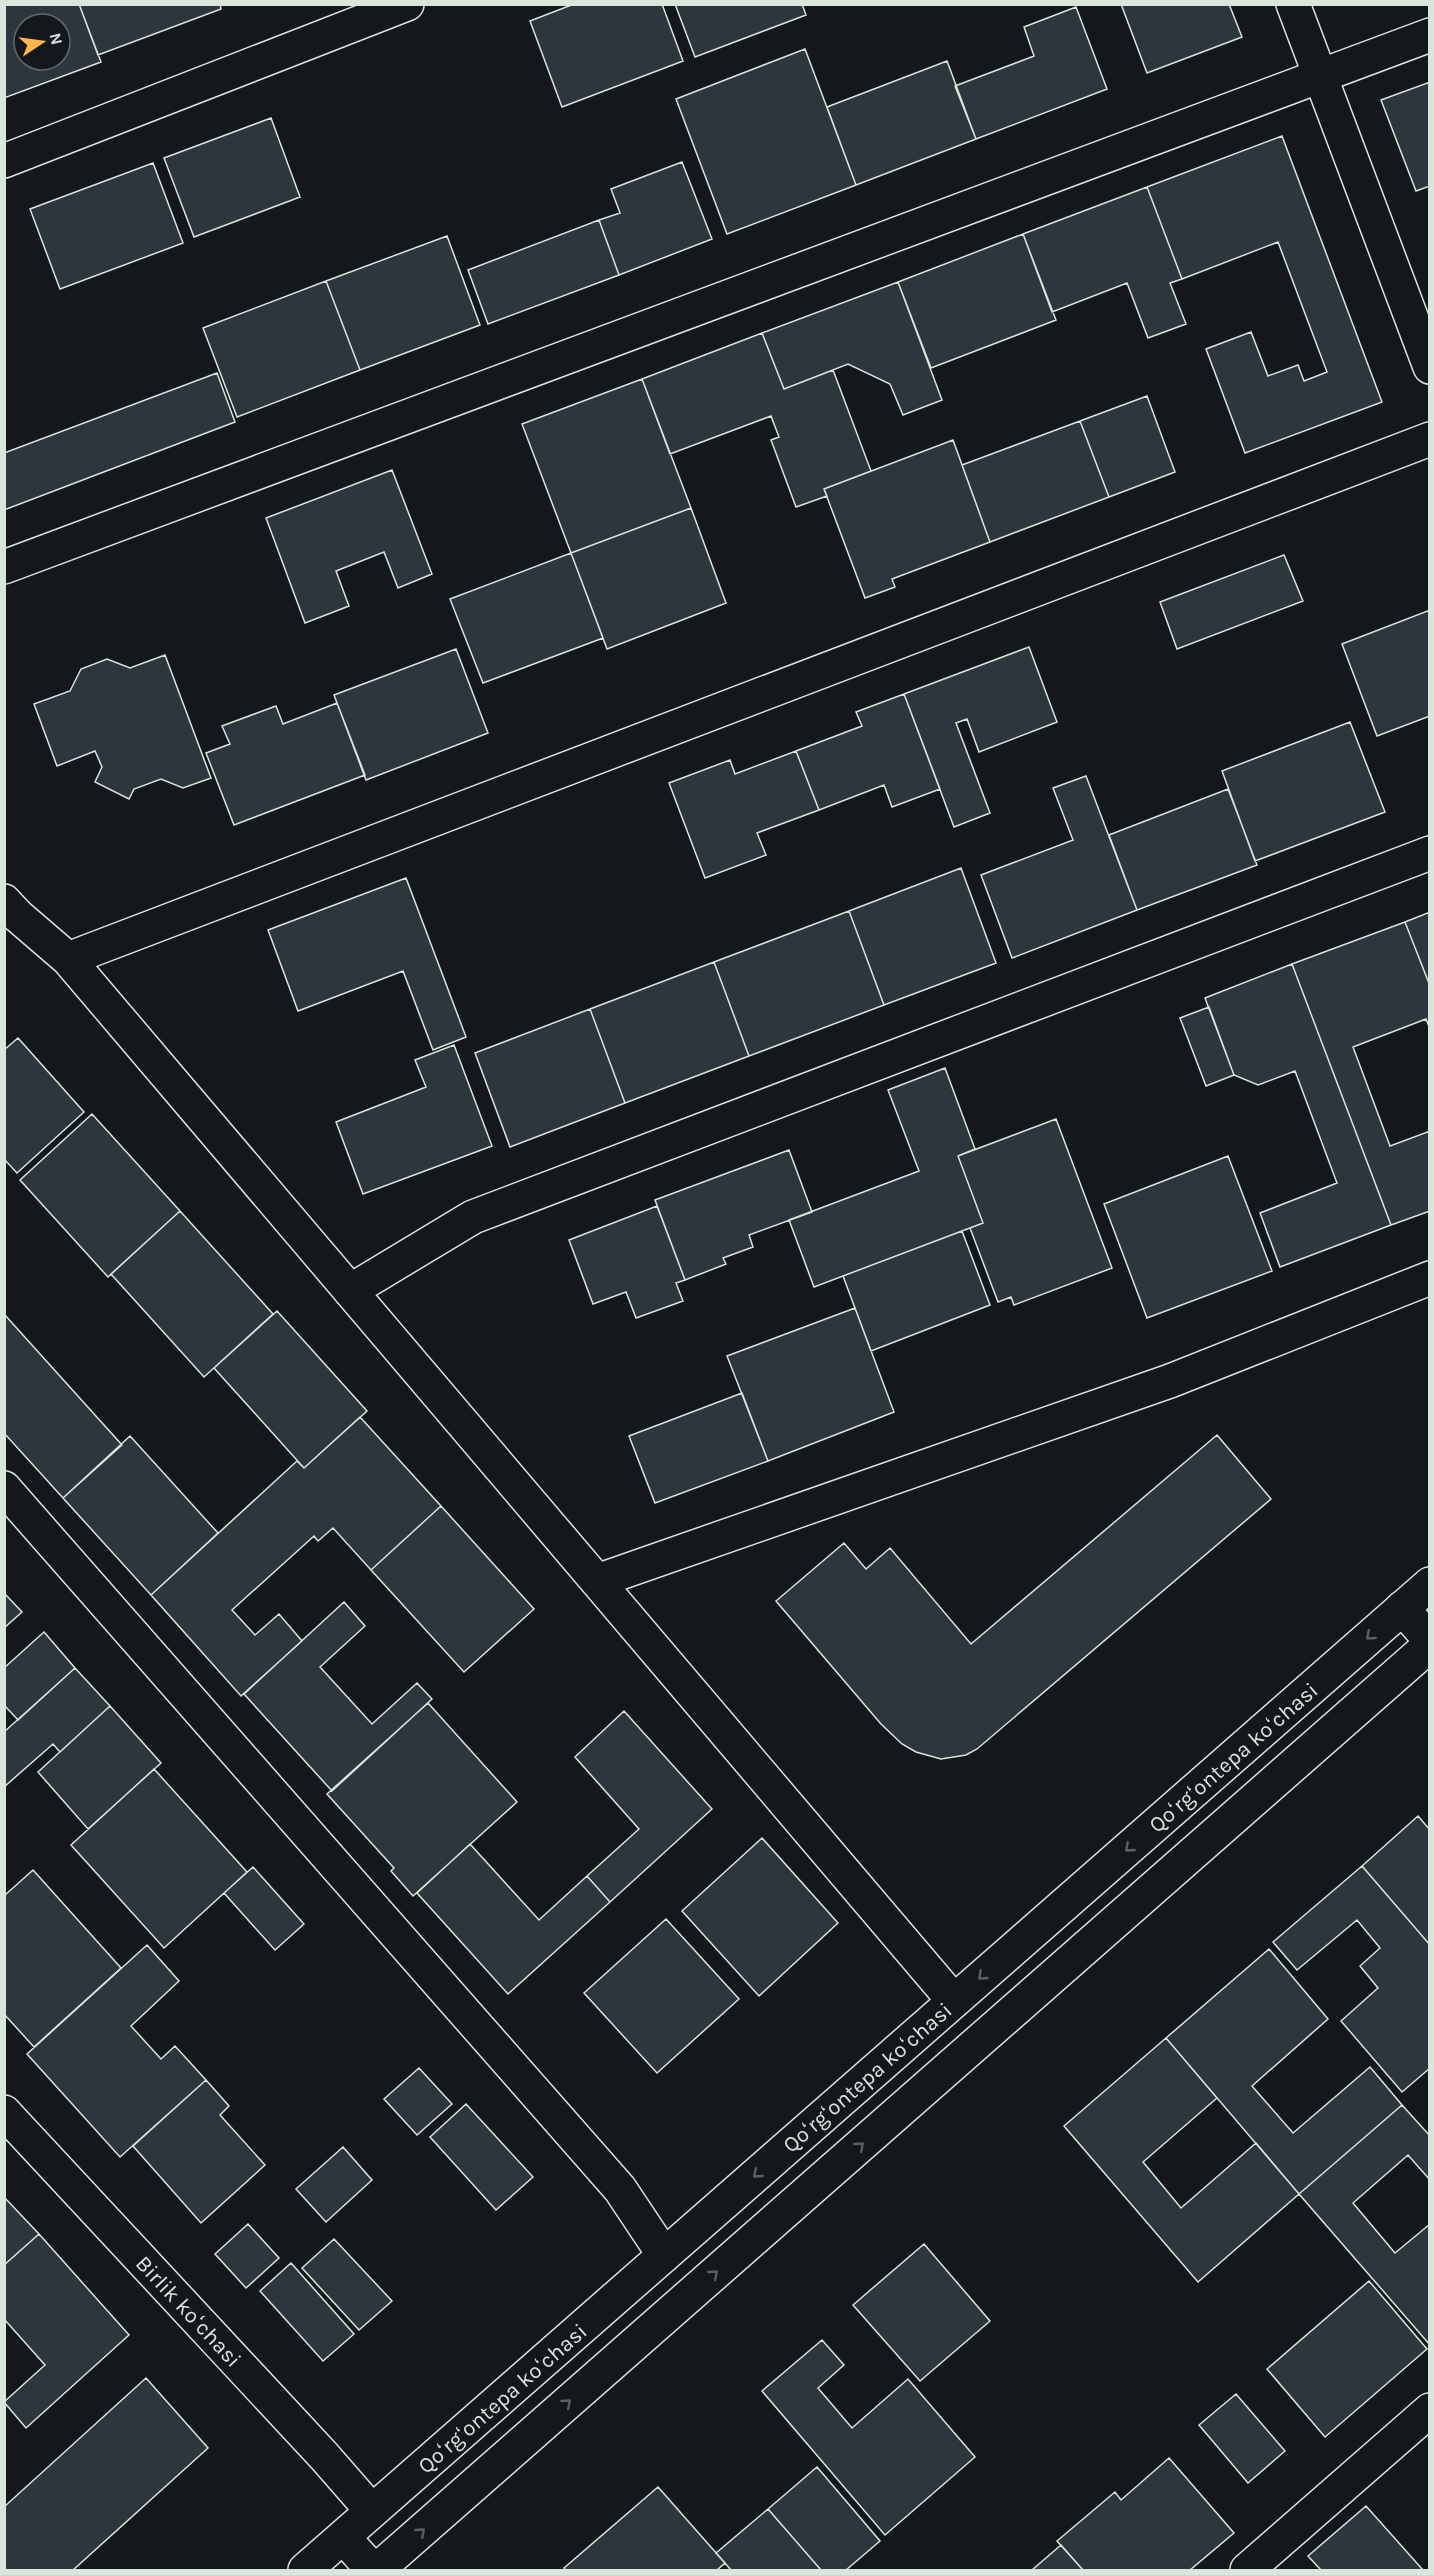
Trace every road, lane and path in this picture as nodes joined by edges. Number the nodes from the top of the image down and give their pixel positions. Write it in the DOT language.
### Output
graph roads {
  1 [pos="407,4"];
  2 [pos="1293,4"];
  3 [pos="1430,35"];
  4 [pos="1320,77"];
  5 [pos="4,161"];
  6 [pos="1430,368"];
  7 [pos="1430,439"];
  8 [pos="4,567"];
  9 [pos="1430,854"];
  10 [pos="9,915"];
  11 [pos="68,959"];
  12 [pos="1430,1278"];
  13 [pos="350,1291"];
  14 [pos="4,1488"];
  15 [pos="597,1581"];
  16 [pos="1430,1584"];
  17 [pos="1402,1608"];
  18 [pos="1430,1640"];
  19 [pos="1430,1645"];
  20 [pos="954,2001"];
  21 [pos="4,2112"];
  22 [pos="664,2255"];
  23 [pos="1430,2410"];
  24 [pos="372,2511"];
  25 [pos="343,2537"];
  26 [pos="305,2571"];
  27 [pos="375,2571"];
  28 [pos="1247,2571"];
  1 -- 5 [label="street"];
  2 -- 4 [label="street"];
  3 -- 4 [label="street"];
  4 -- 6 [label="street"];
  4 -- 8 [label="street"];
  7 -- 11 [label="street"];
  9 -- 13 [label="street"];
  10 -- 11 [label="street"];
  11 -- 13 [label="street"];
  12 -- 15 [label="street"];
  13 -- 15 [label="street"];
  14 -- 22 [label="street"];
  15 -- 20 [label="street"];
  16 -- 17 [label="street, Qoʻrgʻontepa koʻchasi"];
  17 -- 18 [label="street"];
  17 -- 20 [label="street, Qoʻrgʻontepa koʻchasi, one-way"];
  27 -- 19 [label="street, Qoʻrgʻontepa koʻchasi, one-way"];
  20 -- 22 [label="street, Qoʻrgʻontepa koʻchasi, one-way"];
  21 -- 24 [label="street, Birlik koʻchasi"];
  22 -- 24 [label="street, Qoʻrgʻontepa koʻchasi"];
  23 -- 28 [label="street"];
  24 -- 25 [label="street, Qoʻrgʻontepa koʻchasi"];
  25 -- 26 [label="street, Qoʻrgʻontepa koʻchasi"];
  25 -- 27 [label="street"];
}
